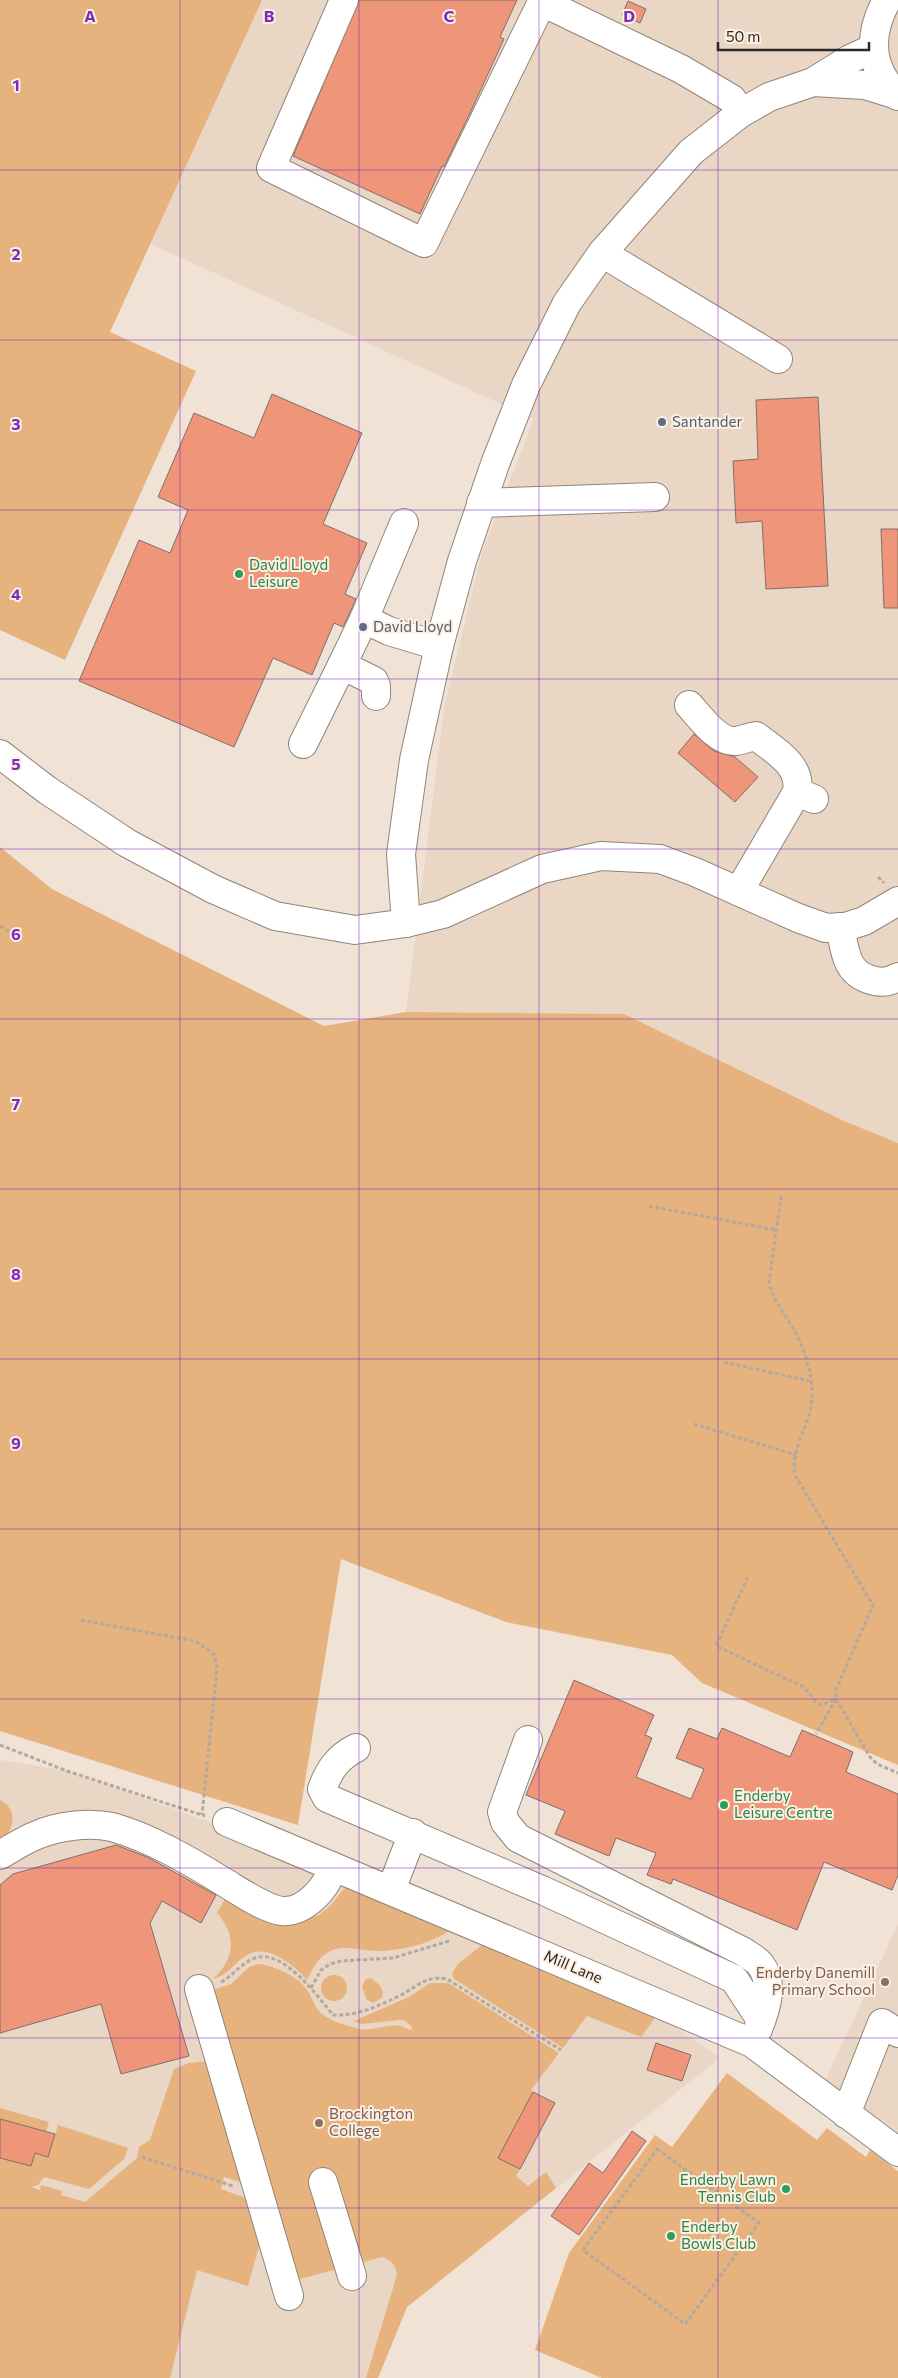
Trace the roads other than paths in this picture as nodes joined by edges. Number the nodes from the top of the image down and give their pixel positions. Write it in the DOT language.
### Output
graph roads {
  1 [pos="344,0"];
  2 [pos="542,1"];
  3 [pos="880,6"];
  4 [pos="874,48"];
  5 [pos="813,82"];
  6 [pos="897,95"];
  7 [pos="741,113"];
  8 [pos="602,253"];
  9 [pos="778,358"];
  10 [pos="655,497"];
  11 [pos="481,503"];
  12 [pos="404,523"];
  13 [pos="364,619"];
  14 [pos="440,646"];
  15 [pos="342,665"];
  16 [pos="376,696"];
  17 [pos="689,705"];
  18 [pos="303,744"];
  19 [pos="0,754"];
  20 [pos="738,891"];
  21 [pos="898,901"];
  22 [pos="406,923"];
  23 [pos="840,928"];
  24 [pos="898,977"];
  25 [pos="528,1740"];
  26 [pos="356,1748"];
  27 [pos="214,1819"];
  28 [pos="413,1833"];
  29 [pos="0,1855"];
  30 [pos="332,1866"];
  31 [pos="391,1890"];
  32 [pos="199,1989"];
  33 [pos="756,2031"];
  34 [pos="898,2033"];
  35 [pos="846,2114"];
  36 [pos="898,2152"];
  37 [pos="322,2182"];
  38 [pos="352,2276"];
  39 [pos="290,2296"];
  1 -- 2 [label="street"];
  2 -- 7 [label="street"];
  3 -- 4 [label="street"];
  4 -- 5 [label="street"];
  4 -- 6 [label="street"];
  5 -- 6 [label="street"];
  5 -- 7 [label="street"];
  7 -- 8 [label="street"];
  8 -- 9 [label="street"];
  8 -- 11 [label="street"];
  10 -- 11 [label="street"];
  11 -- 14 [label="street"];
  12 -- 13 [label="street"];
  13 -- 14 [label="street"];
  13 -- 15 [label="street"];
  14 -- 22 [label="street"];
  15 -- 16 [label="street"];
  15 -- 18 [label="street"];
  17 -- 20 [label="street"];
  19 -- 22 [label="street"];
  20 -- 22 [label="street"];
  20 -- 23 [label="street"];
  21 -- 23 [label="street"];
  23 -- 24 [label="street"];
  25 -- 33 [label="street"];
  26 -- 28 [label="street"];
  27 -- 30 [label="street, Mill Lane"];
  28 -- 31 [label="street"];
  28 -- 33 [label="street"];
  29 -- 30 [label="street"];
  30 -- 31 [label="street, Mill Lane"];
  31 -- 33 [label="street, Mill Lane"];
  32 -- 39 [label="street"];
  33 -- 35 [label="street, Mill Lane"];
  34 -- 35 [label="street"];
  35 -- 36 [label="street, Mill Lane"];
  37 -- 38 [label="street"];
}
